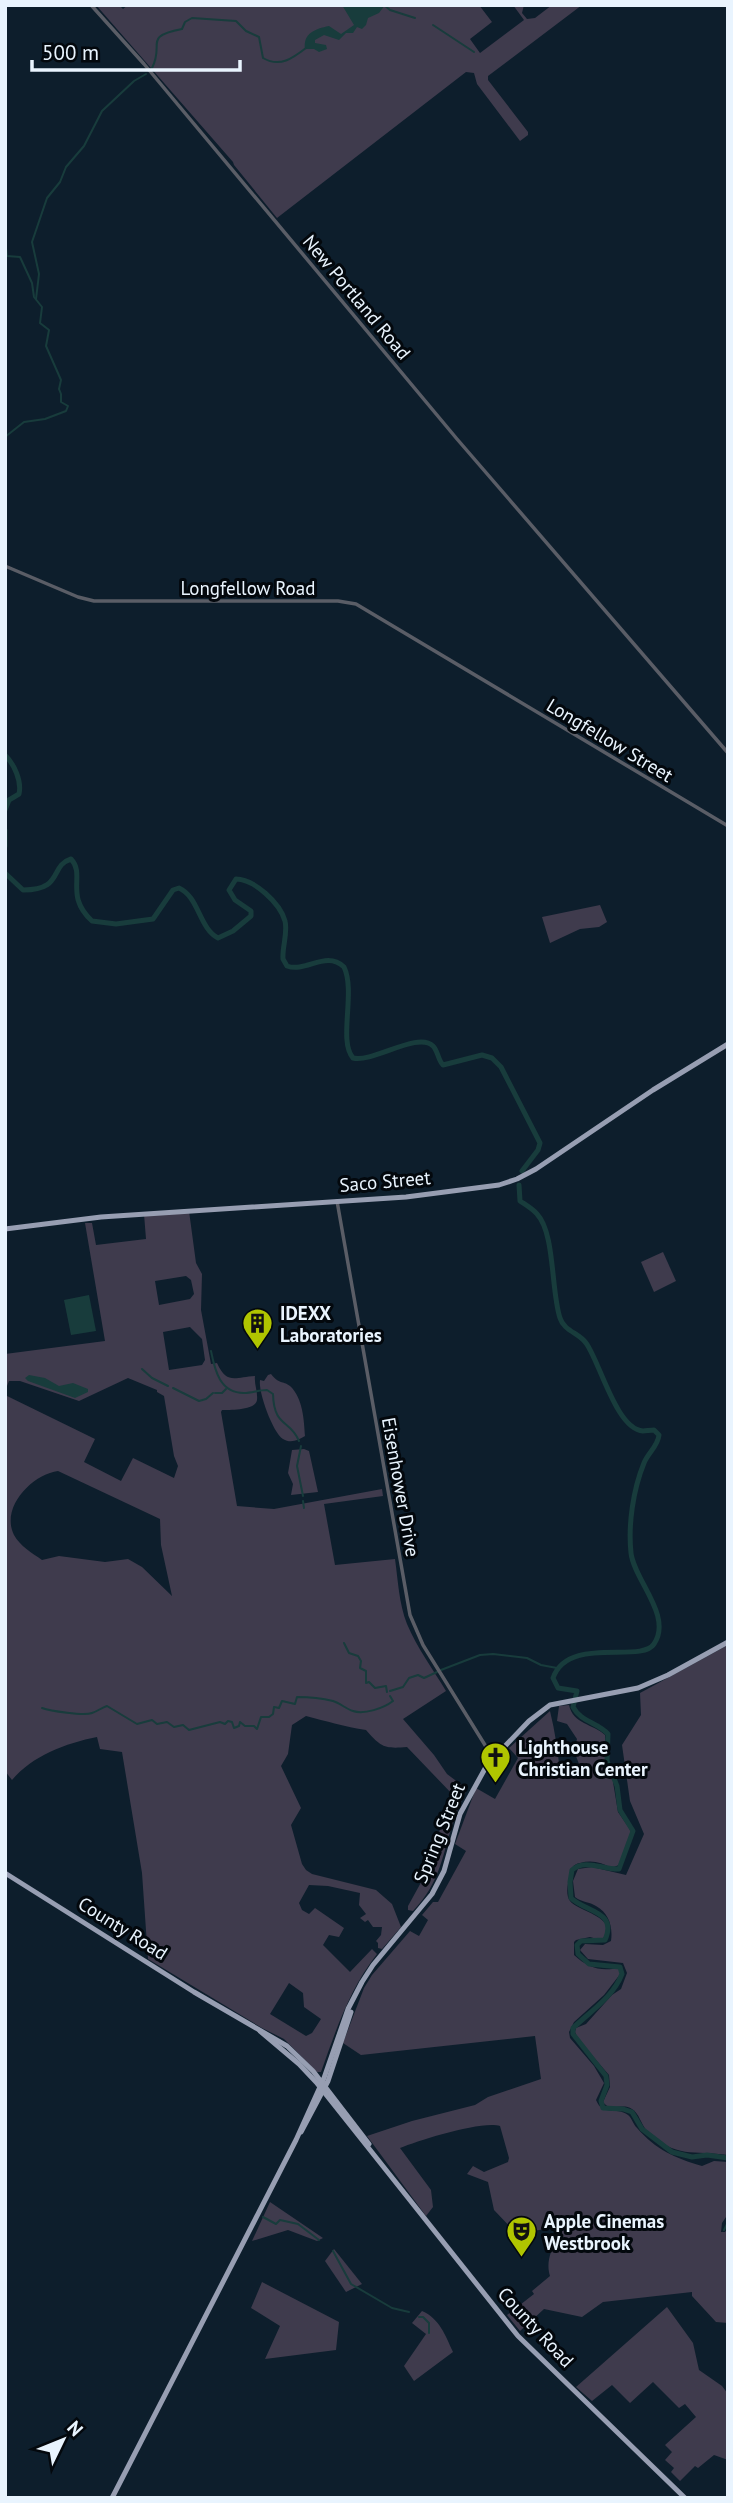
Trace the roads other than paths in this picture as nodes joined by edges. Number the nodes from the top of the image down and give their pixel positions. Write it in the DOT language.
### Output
graph roads {
  1 [pos="91,5"];
  2 [pos="5,566"];
  3 [pos="478,677"];
  4 [pos="728,753"];
  5 [pos="728,826"];
  6 [pos="728,1044"];
  7 [pos="337,1201"];
  8 [pos="5,1229"];
  9 [pos="728,1642"];
  10 [pos="493,1758"];
  11 [pos="5,1873"];
  12 [pos="322,2087"];
  13 [pos="112,2498"];
  14 [pos="685,2498"];
  1 -- 4 [label="street, New Portland Road"];
  2 -- 3 [label="street, Longfellow Road"];
  3 -- 5 [label="street, Longfellow Street"];
  6 -- 7 [label="main road, Saco Street"];
  7 -- 8 [label="main road, Saco Street"];
  7 -- 10 [label="street, Eisenhower Drive"];
  9 -- 10 [label="main road, Spring Street"];
  10 -- 12 [label="main road, Spring Street"];
  11 -- 12 [label="main road, County Road"];
  12 -- 13 [label="main road, Spring Street"];
  12 -- 14 [label="main road, County Road"];
}
